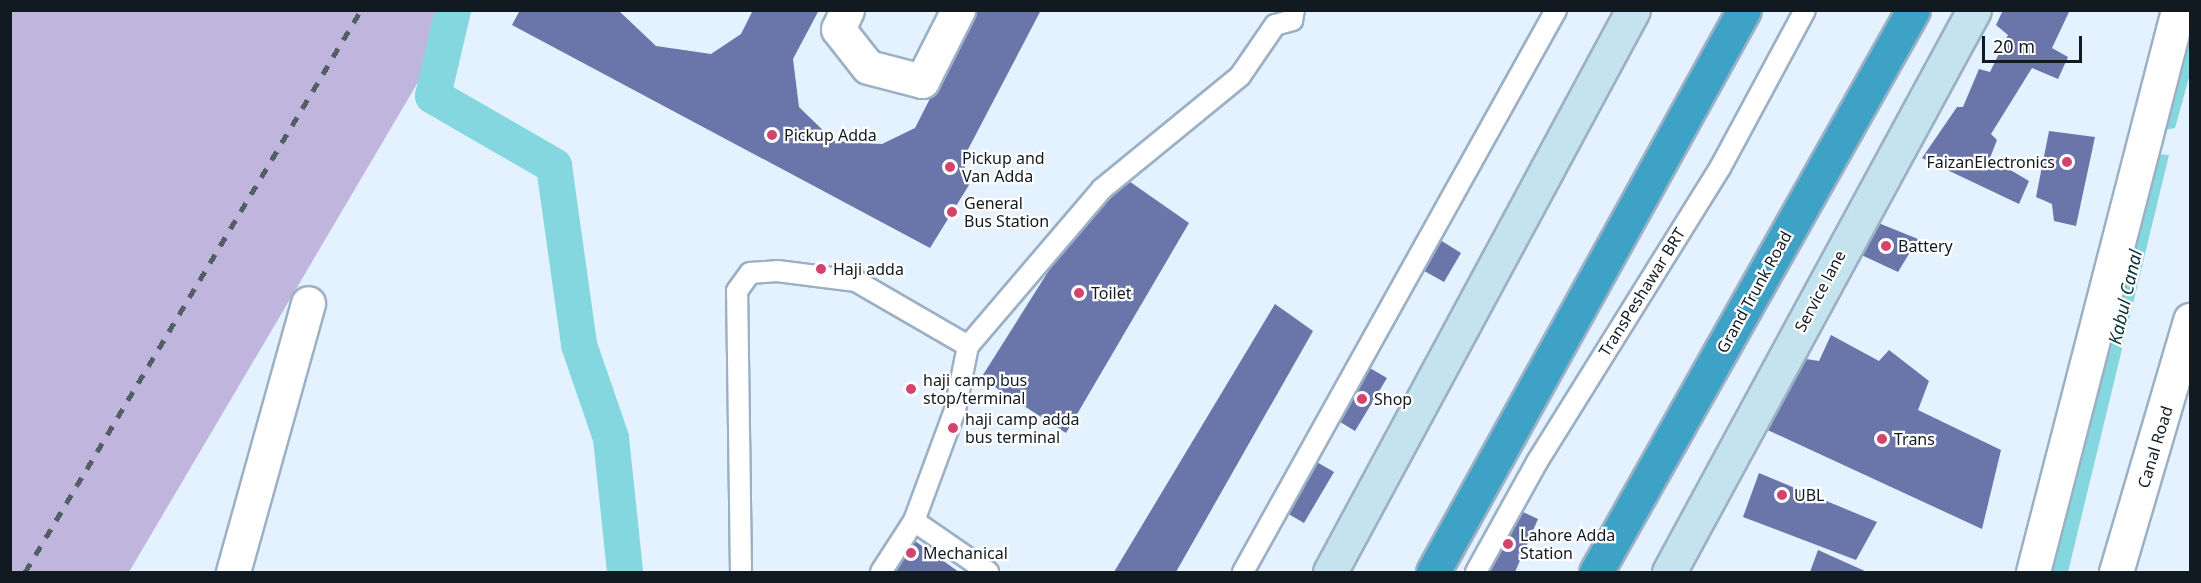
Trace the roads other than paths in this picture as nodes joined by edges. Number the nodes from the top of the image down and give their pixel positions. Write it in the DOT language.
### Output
graph roads {
  1 [pos="847,10"];
  2 [pos="958,10"];
  3 [pos="1294,10"];
  4 [pos="1556,10"];
  5 [pos="1633,10"];
  6 [pos="1744,10"];
  7 [pos="1804,10"];
  8 [pos="1913,10"];
  9 [pos="1974,10"];
  10 [pos="2178,10"];
  11 [pos="308,303"];
  12 [pos="2190,320"];
  13 [pos="968,346"];
  14 [pos="2184,376"];
  15 [pos="914,521"];
  16 [pos="233,573"];
  17 [pos="741,573"];
  18 [pos="881,573"];
  19 [pos="988,573"];
  20 [pos="1243,573"];
  21 [pos="1330,573"];
  22 [pos="1433,573"];
  23 [pos="1476,573"];
  24 [pos="1596,573"];
  25 [pos="1669,573"];
  26 [pos="2033,573"];
  27 [pos="2116,573"];
  1 -- 2 [label="street"];
  3 -- 13 [label="lane"];
  4 -- 20 [label="lane"];
  5 -- 21 [label="street"];
  6 -- 22 [label="highway"];
  7 -- 23 [label="lane, TransPeshawar BRT"];
  8 -- 24 [label="highway, Grand Trunk Road"];
  9 -- 25 [label="street, Service lane"];
  10 -- 26 [label="street"];
  11 -- 16 [label="street"];
  12 -- 14 [label="street, Canal Road"];
  13 -- 15 [label="lane"];
  13 -- 17 [label="lane"];
  14 -- 27 [label="street, Canal Road"];
  15 -- 18 [label="lane"];
  15 -- 19 [label="lane"];
}
